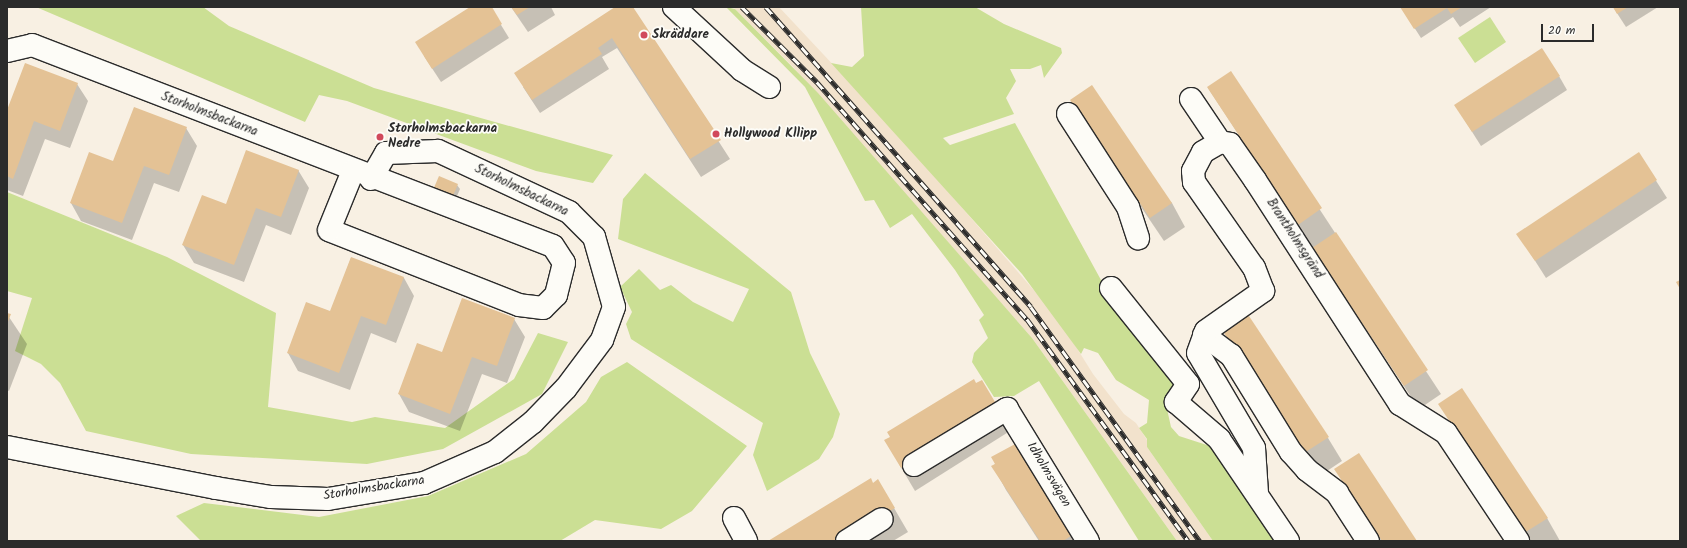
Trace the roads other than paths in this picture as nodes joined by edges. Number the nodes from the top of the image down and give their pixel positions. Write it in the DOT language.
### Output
graph roads {
  1 [pos="674,7"];
  2 [pos="7,50"];
  3 [pos="769,87"];
  4 [pos="1191,99"];
  5 [pos="1068,114"];
  6 [pos="1220,142"];
  7 [pos="362,175"];
  8 [pos="1138,238"];
  9 [pos="1111,288"];
  10 [pos="1204,335"];
  11 [pos="7,447"];
  12 [pos="914,465"];
  13 [pos="1256,493"];
  14 [pos="734,518"];
  15 [pos="882,519"];
  16 [pos="746,541"];
  17 [pos="847,541"];
  18 [pos="1088,541"];
  19 [pos="1288,541"];
  20 [pos="1368,541"];
  21 [pos="1518,541"];
  1 -- 3 [label="street"];
  2 -- 7 [label="street, Storholmsbackarna"];
  4 -- 6 [label="street"];
  5 -- 8 [label="street"];
  6 -- 10 [label="street"];
  6 -- 21 [label="street, Brantholmsgränd"];
  7 -- 7 [label="street"];
  7 -- 11 [label="street, Storholmsbackarna"];
  9 -- 13 [label="street"];
  10 -- 13 [label="street"];
  10 -- 20 [label="street"];
  12 -- 18 [label="street, Idholmsvägen"];
  13 -- 19 [label="street"];
  14 -- 16 [label="street"];
  15 -- 17 [label="street"];
}
